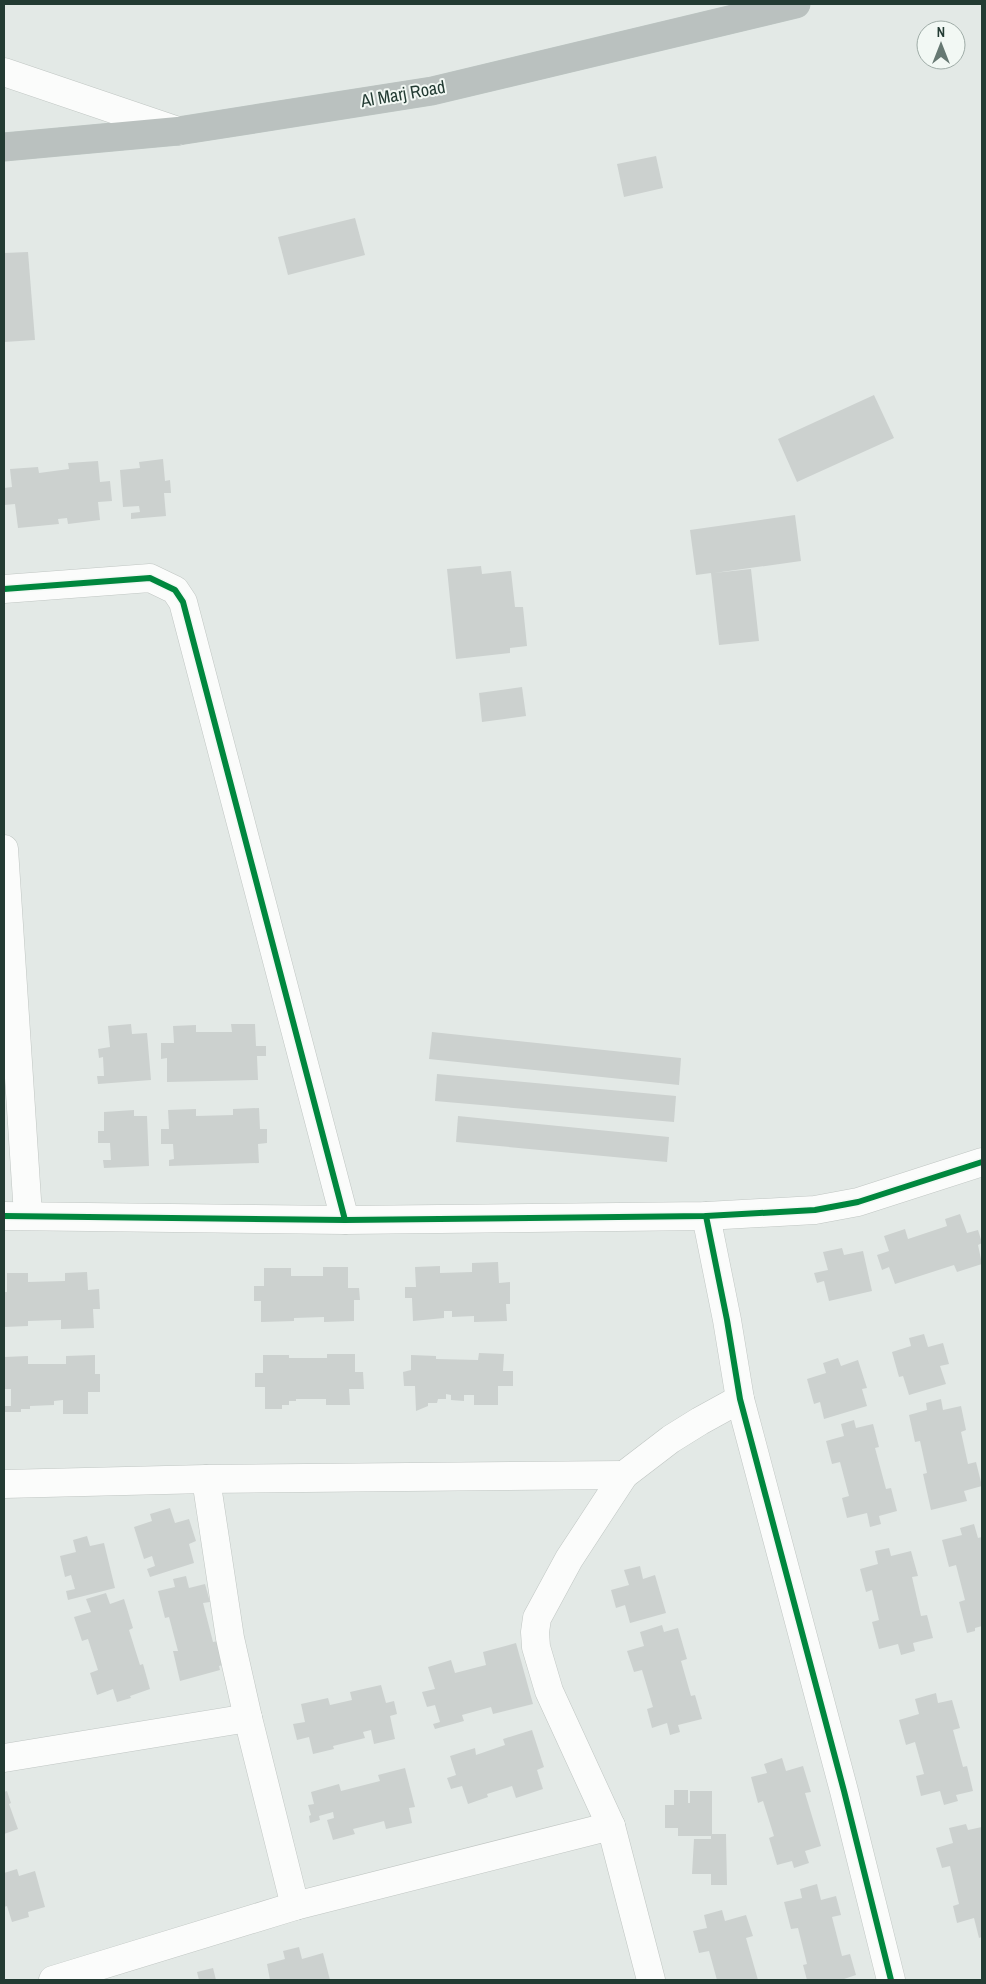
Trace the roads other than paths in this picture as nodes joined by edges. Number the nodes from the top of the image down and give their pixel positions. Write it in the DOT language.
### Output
graph roads {
  1 [pos="796,4"];
  2 [pos="4,72"];
  3 [pos="178,130"];
  4 [pos="4,147"];
  5 [pos="4,589"];
  6 [pos="4,849"];
  7 [pos="982,1162"];
  8 [pos="16,1216"];
  9 [pos="706,1216"];
  10 [pos="345,1220"];
  11 [pos="740,1399"];
  12 [pos="624,1475"];
  13 [pos="206,1479"];
  14 [pos="4,1484"];
  15 [pos="248,1718"];
  16 [pos="4,1758"];
  17 [pos="611,1826"];
  18 [pos="295,1906"];
  19 [pos="53,1980"];
  20 [pos="651,1980"];
  21 [pos="891,1980"];
  1 -- 3 [label="highway, Al Marj Road"];
  2 -- 3 [label="street"];
  3 -- 4 [label="highway, Al Marj Road"];
  5 -- 10 [label="street"];
  6 -- 8 [label="street"];
  7 -- 9 [label="street"];
  8 -- 10 [label="street"];
  9 -- 10 [label="street"];
  9 -- 11 [label="street"];
  11 -- 12 [label="street"];
  11 -- 21 [label="street"];
  12 -- 13 [label="street"];
  12 -- 17 [label="street"];
  13 -- 14 [label="street"];
  13 -- 15 [label="street"];
  15 -- 16 [label="street"];
  15 -- 18 [label="street"];
  17 -- 18 [label="street"];
  17 -- 20 [label="street"];
  18 -- 19 [label="street"];
}
